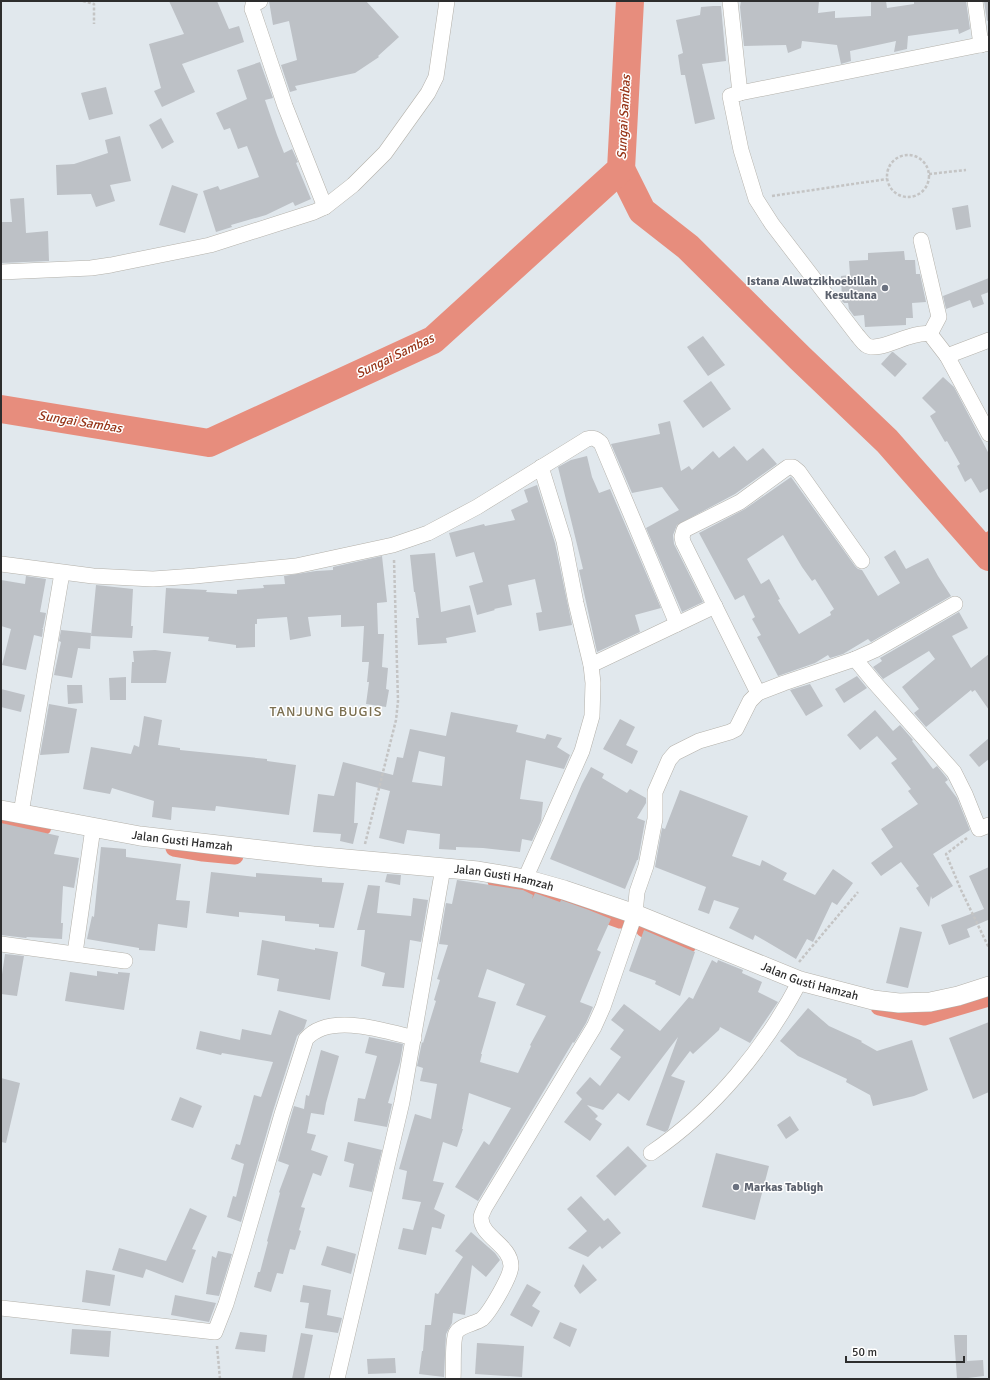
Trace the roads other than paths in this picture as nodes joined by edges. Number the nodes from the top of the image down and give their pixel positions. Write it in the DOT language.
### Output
graph roads {
  1 [pos="260,1"];
  2 [pos="447,1"];
  3 [pos="730,1"];
  4 [pos="975,1"];
  5 [pos="985,44"];
  6 [pos="740,93"];
  7 [pos="325,207"];
  8 [pos="921,240"];
  9 [pos="1,272"];
  10 [pos="930,334"];
  11 [pos="989,340"];
  12 [pos="947,356"];
  13 [pos="989,434"];
  14 [pos="541,467"];
  15 [pos="862,561"];
  16 [pos="1,564"];
  17 [pos="62,573"];
  18 [pos="954,604"];
  19 [pos="715,606"];
  20 [pos="677,624"];
  21 [pos="856,659"];
  22 [pos="591,665"];
  23 [pos="758,693"];
  24 [pos="1,810"];
  25 [pos="21,813"];
  26 [pos="984,827"];
  27 [pos="93,828"];
  28 [pos="443,868"];
  29 [pos="525,879"];
  30 [pos="636,914"];
  31 [pos="1,944"];
  32 [pos="76,953"];
  33 [pos="125,961"];
  34 [pos="794,978"];
  35 [pos="989,986"];
  36 [pos="414,1038"];
  37 [pos="652,1153"];
  38 [pos="1,1308"];
  39 [pos="337,1379"];
  40 [pos="453,1379"];
  1 -- 7 [label="street"];
  2 -- 7 [label="street"];
  3 -- 6 [label="street"];
  4 -- 5 [label="street"];
  5 -- 6 [label="street"];
  6 -- 10 [label="street"];
  7 -- 9 [label="street"];
  8 -- 10 [label="street"];
  10 -- 12 [label="street"];
  11 -- 12 [label="street"];
  12 -- 13 [label="street"];
  14 -- 17 [label="street"];
  14 -- 20 [label="street"];
  14 -- 22 [label="street"];
  15 -- 19 [label="street"];
  16 -- 17 [label="street"];
  17 -- 25 [label="street"];
  18 -- 21 [label="street"];
  19 -- 20 [label="street"];
  19 -- 23 [label="street"];
  20 -- 22 [label="street"];
  21 -- 23 [label="street"];
  21 -- 26 [label="street"];
  22 -- 29 [label="street"];
  23 -- 30 [label="street"];
  24 -- 25 [label="street, Jalan Gusti Hamzah"];
  25 -- 27 [label="street, Jalan Gusti Hamzah"];
  27 -- 28 [label="street, Jalan Gusti Hamzah"];
  27 -- 32 [label="street"];
  28 -- 29 [label="street, Jalan Gusti Hamzah"];
  28 -- 36 [label="street"];
  29 -- 30 [label="street, Jalan Gusti Hamzah"];
  30 -- 34 [label="street, Jalan Gusti Hamzah"];
  30 -- 40 [label="street"];
  31 -- 32 [label="street"];
  32 -- 33 [label="street"];
  34 -- 35 [label="street, Jalan Gusti Hamzah"];
  34 -- 37 [label="street"];
  36 -- 38 [label="street"];
  36 -- 39 [label="street"];
}
